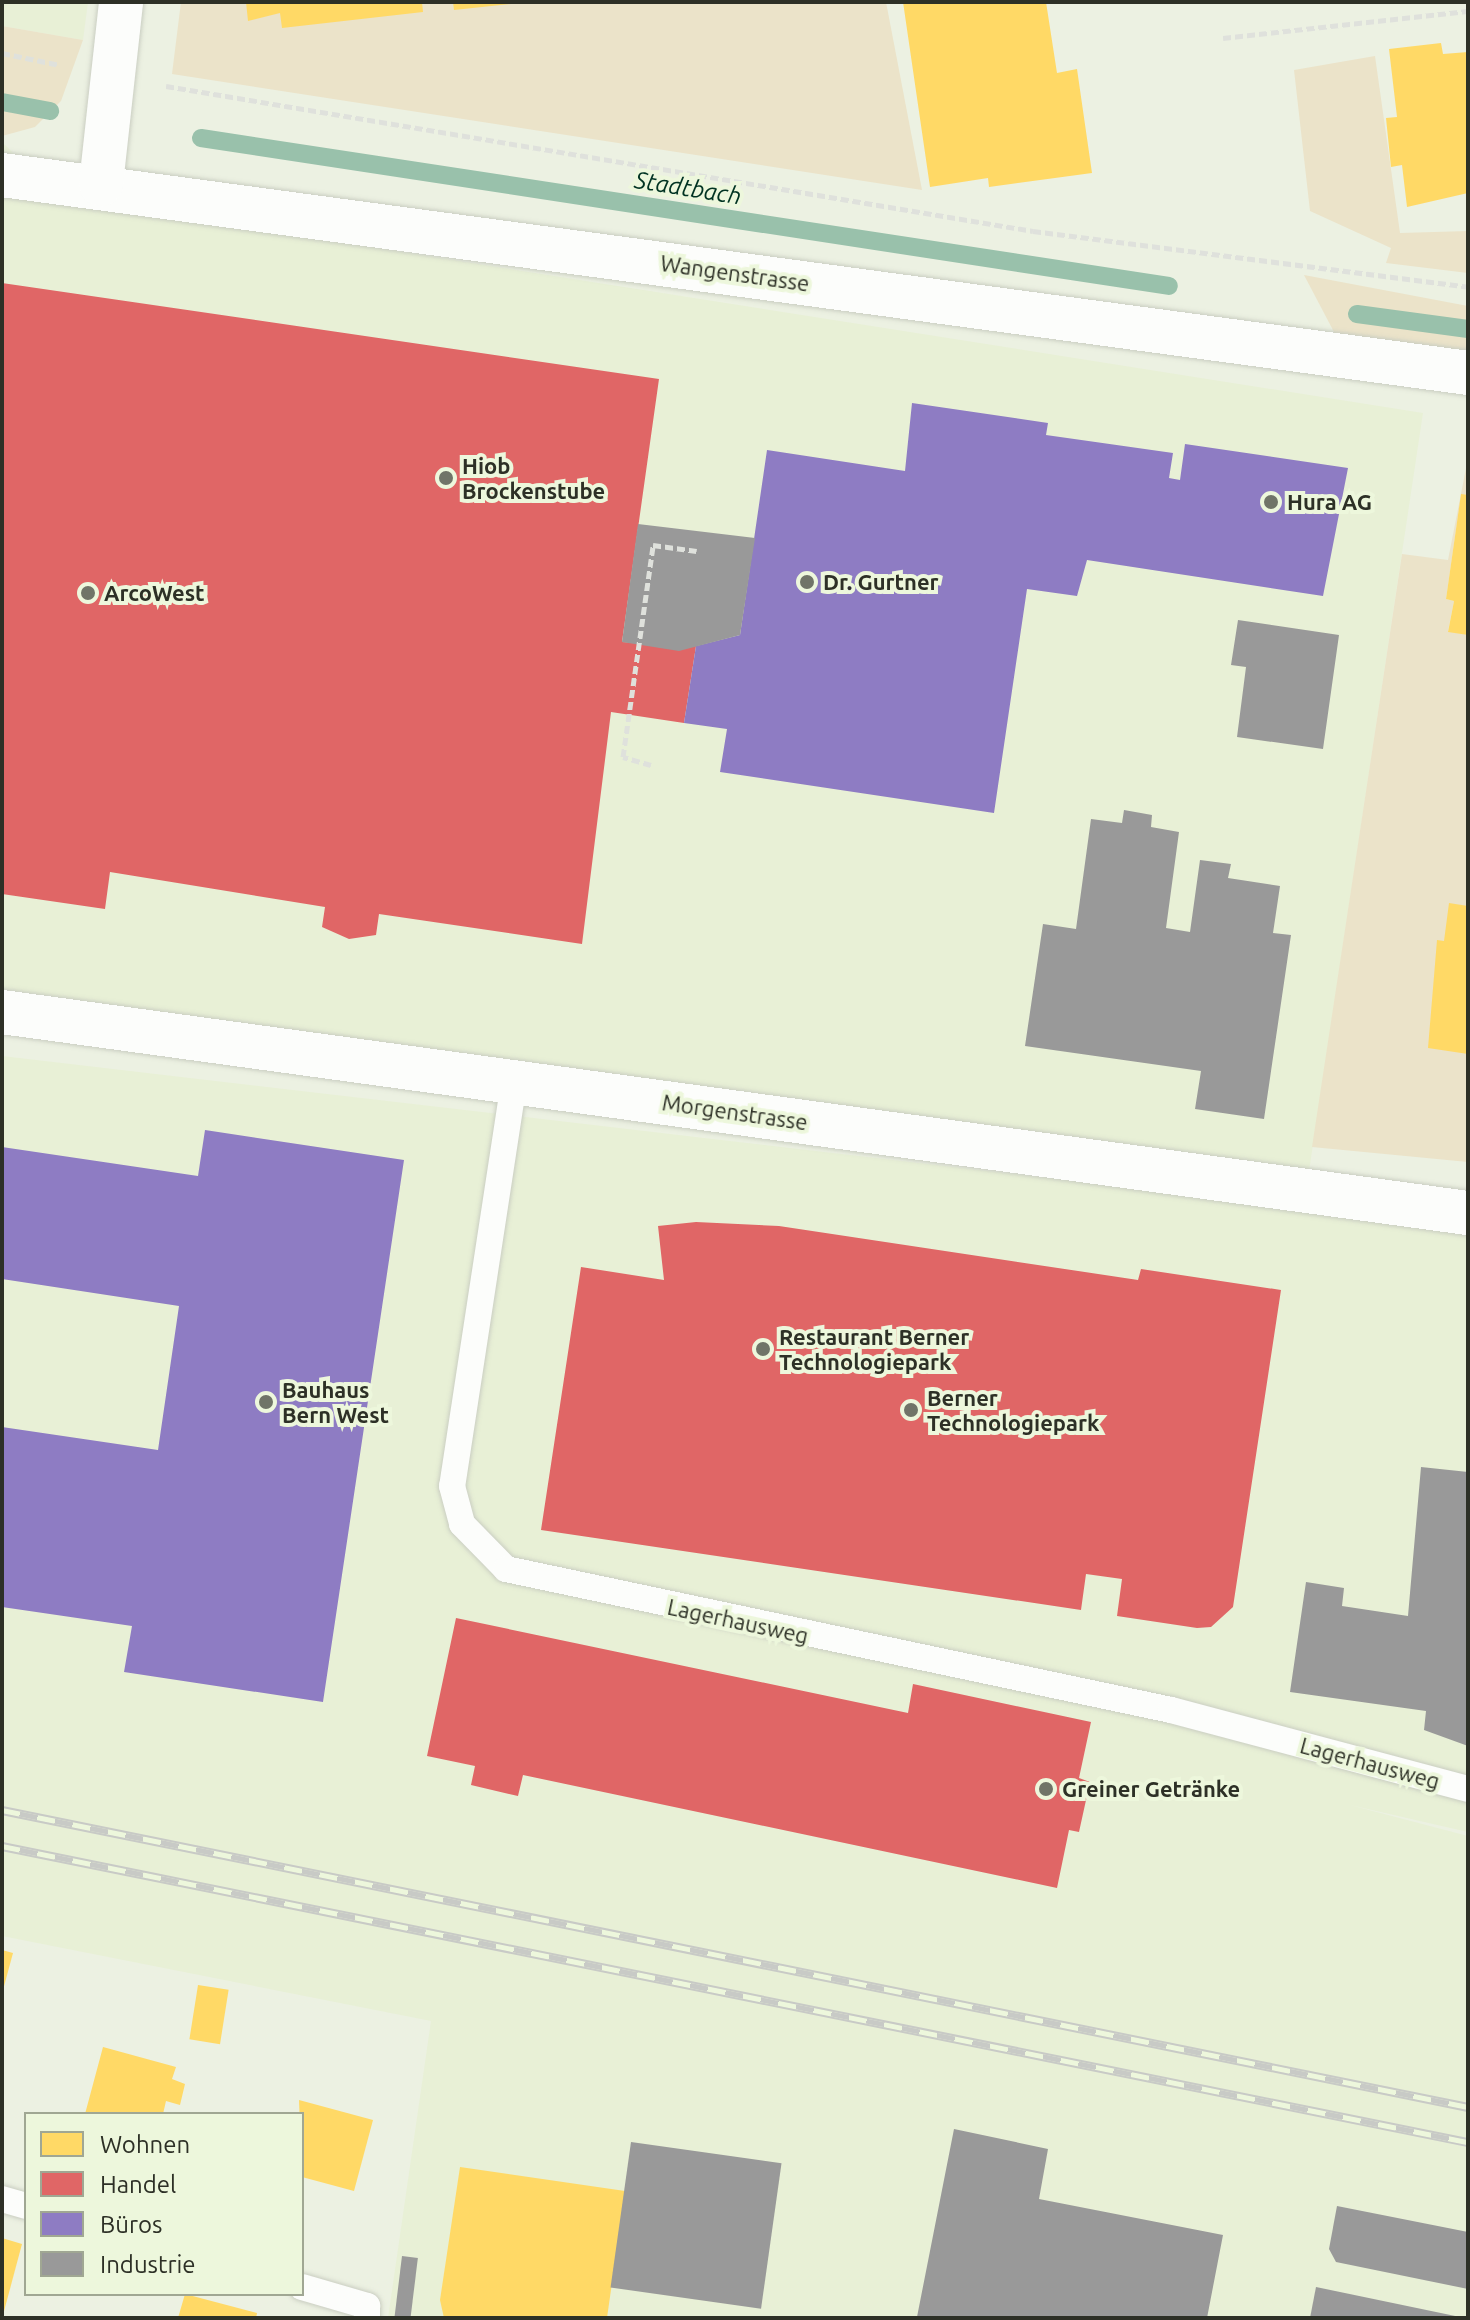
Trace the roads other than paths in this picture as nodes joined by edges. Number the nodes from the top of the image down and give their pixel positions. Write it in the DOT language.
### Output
graph roads {
  1 [pos="121,2"];
  2 [pos="2,175"];
  3 [pos="101,184"];
  4 [pos="1468,373"];
  5 [pos="2,1012"];
  6 [pos="514,1082"];
  7 [pos="1468,1213"];
  8 [pos="1468,1789"];
  9 [pos="2,2199"];
  10 [pos="24,2205"];
  11 [pos="304,2288"];
  12 [pos="367,2318"];
  1 -- 3 [label="street"];
  2 -- 3 [label="street, Wangenstrasse"];
  3 -- 4 [label="street, Wangenstrasse"];
  5 -- 6 [label="street, Morgenstrasse"];
  6 -- 7 [label="street, Morgenstrasse"];
  6 -- 8 [label="lane, Lagerhausweg"];
  9 -- 10 [label="lane"];
  11 -- 12 [label="lane"];
}
